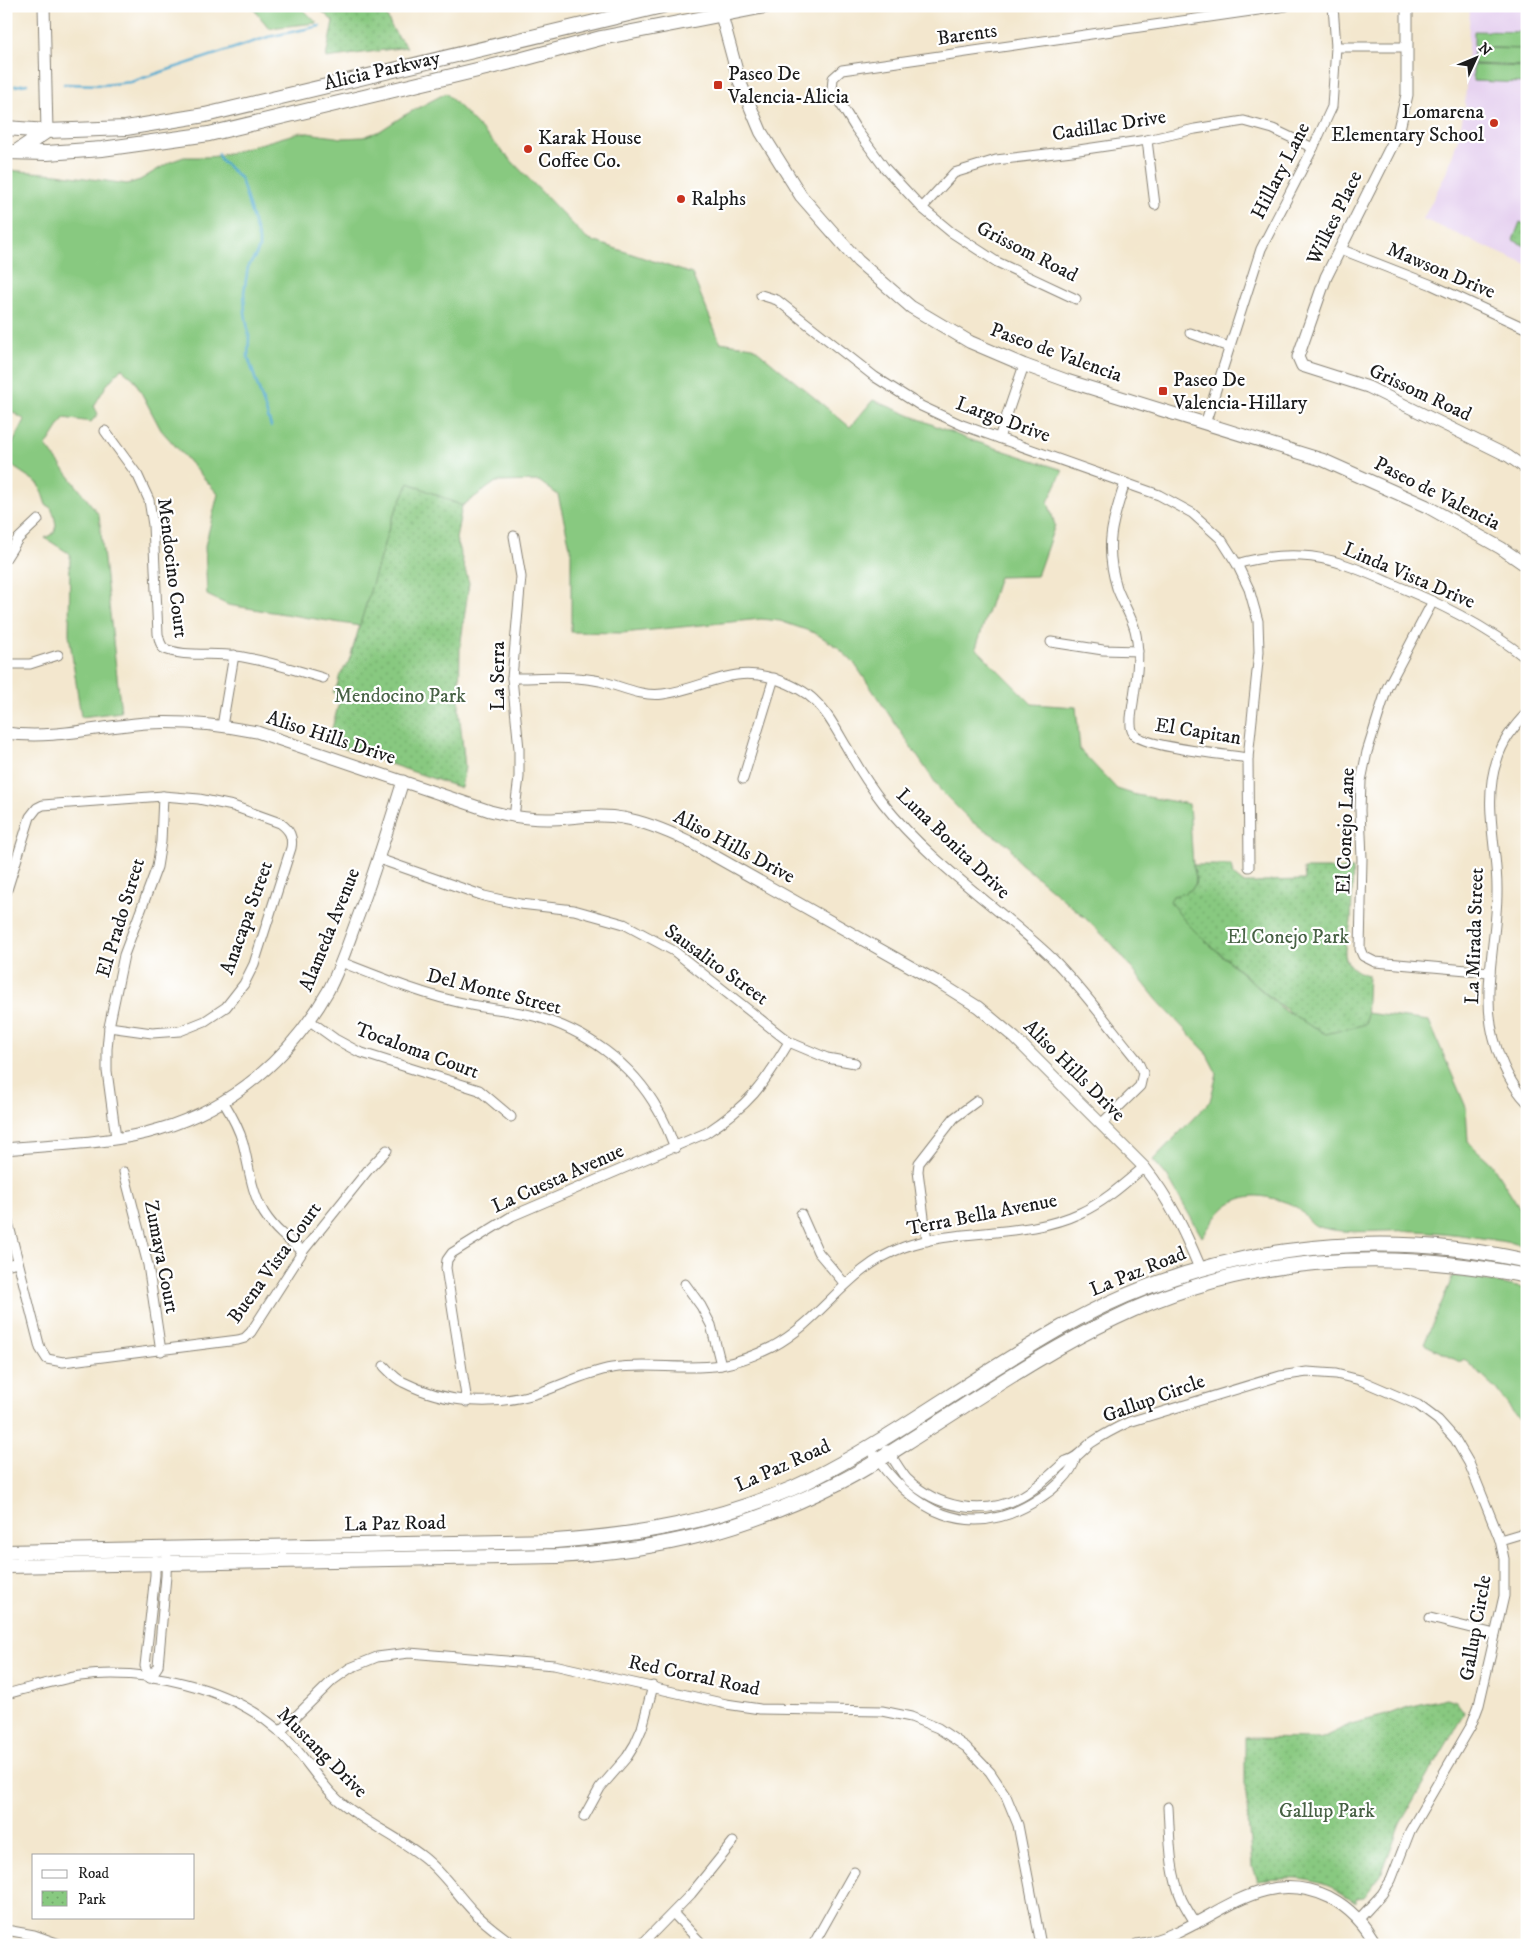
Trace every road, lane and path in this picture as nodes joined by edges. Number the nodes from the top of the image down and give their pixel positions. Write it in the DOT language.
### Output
graph roads {
  1 [pos="44,6"];
  2 [pos="662,6"];
  3 [pos="765,6"];
  4 [pos="1286,6"];
  5 [pos="1333,6"];
  6 [pos="1407,6"];
  7 [pos="720,11"];
  8 [pos="514,42"];
  9 [pos="1336,47"];
  10 [pos="1408,47"];
  11 [pos="519,60"];
  12 [pos="833,78"];
  13 [pos="6,128"];
  14 [pos="47,131"];
  15 [pos="1147,140"];
  16 [pos="1313,148"];
  17 [pos="102,149"];
  18 [pos="11,152"];
  19 [pos="1154,205"];
  20 [pos="922,208"];
  21 [pos="1340,248"];
  22 [pos="760,294"];
  23 [pos="1076,299"];
  24 [pos="1527,329"];
  25 [pos="1190,333"];
  26 [pos="1230,348"];
  27 [pos="1298,357"];
  28 [pos="1024,366"];
  29 [pos="1205,424"];
  30 [pos="105,431"];
  31 [pos="999,438"];
  32 [pos="1527,469"];
  33 [pos="1125,482"];
  34 [pos="38,520"];
  35 [pos="514,536"];
  36 [pos="6,558"];
  37 [pos="1237,564"];
  38 [pos="1527,566"];
  39 [pos="1433,601"];
  40 [pos="1051,642"];
  41 [pos="1138,651"];
  42 [pos="58,655"];
  43 [pos="234,655"];
  44 [pos="1527,659"];
  45 [pos="6,664"];
  46 [pos="323,678"];
  47 [pos="512,678"];
  48 [pos="774,678"];
  49 [pos="1527,712"];
  50 [pos="222,726"];
  51 [pos="6,733"];
  52 [pos="1248,758"];
  53 [pos="743,779"];
  54 [pos="403,781"];
  55 [pos="163,796"];
  56 [pos="514,817"];
  57 [pos="379,859"];
  58 [pos="1249,867"];
  59 [pos="6,893"];
  60 [pos="341,962"];
  61 [pos="1490,972"];
  62 [pos="310,1020"];
  63 [pos="109,1026"];
  64 [pos="789,1042"];
  65 [pos="855,1063"];
  66 [pos="223,1101"];
  67 [pos="977,1101"];
  68 [pos="1527,1102"];
  69 [pos="511,1117"];
  70 [pos="1101,1124"];
  71 [pos="116,1138"];
  72 [pos="675,1148"];
  73 [pos="6,1149"];
  74 [pos="387,1150"];
  75 [pos="1144,1167"];
  76 [pos="124,1172"];
  77 [pos="6,1214"];
  78 [pos="801,1214"];
  79 [pos="927,1240"];
  80 [pos="303,1250"];
  81 [pos="1527,1261"];
  82 [pos="18,1262"];
  83 [pos="6,1265"];
  84 [pos="1200,1268"];
  85 [pos="1527,1276"];
  86 [pos="1206,1283"];
  87 [pos="685,1284"];
  88 [pos="845,1284"];
  89 [pos="161,1350"];
  90 [pos="721,1365"];
  91 [pos="384,1366"];
  92 [pos="466,1402"];
  93 [pos="875,1444"];
  94 [pos="884,1457"];
  95 [pos="1075,1459"];
  96 [pos="1527,1532"];
  97 [pos="1500,1540"];
  98 [pos="161,1548"];
  99 [pos="6,1552"];
  100 [pos="161,1563"];
  101 [pos="6,1566"];
  102 [pos="1430,1618"];
  103 [pos="1495,1634"];
  104 [pos="150,1678"];
  105 [pos="652,1686"];
  106 [pos="6,1694"];
  107 [pos="280,1732"];
  108 [pos="1168,1807"];
  109 [pos="584,1817"];
  110 [pos="733,1842"];
  111 [pos="854,1872"];
  112 [pos="673,1913"];
  113 [pos="1359,1919"];
  114 [pos="1196,1924"];
  115 [pos="6,1930"];
  116 [pos="62,1945"];
  117 [pos="514,1945"];
  118 [pos="641,1945"];
  119 [pos="703,1945"];
  120 [pos="812,1945"];
  121 [pos="1041,1945"];
  122 [pos="1137,1945"];
  123 [pos="1376,1945"];
  1 -- 14 [label="street"];
  2 -- 8 [label="main road, Alicia Parkway"];
  3 -- 7 [label="main road, Alicia Parkway"];
  4 -- 12 [label="street, Barents"];
  5 -- 9 [label="street, Hillary Lane"];
  6 -- 10 [label="street, Wilkes Place"];
  7 -- 11 [label="main road, Alicia Parkway"];
  7 -- 28 [label="main road, Paseo de Valencia"];
  8 -- 11 [label="main road"];
  8 -- 14 [label="main road, Alicia Parkway"];
  9 -- 10 [label="street"];
  9 -- 16 [label="street, Hillary Lane"];
  10 -- 21 [label="street, Wilkes Place"];
  11 -- 17 [label="main road, Alicia Parkway"];
  12 -- 20 [label="street, Grissom Road"];
  13 -- 14 [label="main road, Alicia Parkway"];
  14 -- 17 [label="main road"];
  14 -- 18 [label="main road"];
  15 -- 16 [label="street, Cadillac Drive"];
  15 -- 19 [label="street"];
  15 -- 20 [label="street, Cadillac Drive"];
  16 -- 26 [label="street, Hillary Lane"];
  17 -- 18 [label="main road, Alicia Parkway"];
  20 -- 23 [label="street, Grissom Road"];
  21 -- 24 [label="street, Mawson Drive"];
  21 -- 27 [label="street, Wilkes Place"];
  22 -- 31 [label="street, Largo Drive"];
  25 -- 26 [label="street"];
  26 -- 29 [label="street, Hillary Lane"];
  27 -- 32 [label="street, Grissom Road"];
  28 -- 29 [label="main road, Paseo de Valencia"];
  28 -- 31 [label="street"];
  29 -- 38 [label="main road, Paseo de Valencia"];
  30 -- 43 [label="street, Mendocino Court"];
  31 -- 33 [label="street, Largo Drive"];
  33 -- 37 [label="street, Largo Drive"];
  33 -- 41 [label="street, El Capitan"];
  34 -- 36 [label="street"];
  35 -- 47 [label="street, La Serra"];
  37 -- 39 [label="street, Linda Vista Drive"];
  37 -- 52 [label="street, Largo Drive"];
  39 -- 44 [label="street, Linda Vista Drive"];
  39 -- 61 [label="street, El Conejo Lane"];
  40 -- 41 [label="street"];
  41 -- 52 [label="street, El Capitan"];
  42 -- 45 [label="street"];
  43 -- 46 [label="street, Mendocino Court"];
  43 -- 50 [label="street"];
  47 -- 48 [label="street, Luna Bonita Drive"];
  47 -- 56 [label="street, La Serra"];
  48 -- 53 [label="street"];
  48 -- 70 [label="street, Luna Bonita Drive"];
  49 -- 61 [label="street, La Mirada Street"];
  50 -- 51 [label="street, Aliso Hills Drive"];
  50 -- 54 [label="street, Aliso Hills Drive"];
  52 -- 58 [label="street, Largo Drive"];
  54 -- 56 [label="street, Aliso Hills Drive"];
  54 -- 57 [label="street, Alameda Avenue"];
  55 -- 59 [label="street"];
  55 -- 63 [label="street, El Prado Street"];
  55 -- 63 [label="street, Anacapa Street"];
  56 -- 70 [label="street, Aliso Hills Drive"];
  57 -- 60 [label="street, Alameda Avenue"];
  57 -- 64 [label="street, Sausalito Street"];
  60 -- 62 [label="street, Alameda Avenue"];
  60 -- 72 [label="street, Del Monte Street"];
  61 -- 68 [label="street, La Mirada Street"];
  62 -- 66 [label="street, Alameda Avenue"];
  62 -- 69 [label="street, Tocaloma Court"];
  63 -- 71 [label="street, El Prado Street"];
  64 -- 65 [label="street, Sausalito Street"];
  64 -- 72 [label="street, La Cuesta Avenue"];
  66 -- 71 [label="street, Alameda Avenue"];
  66 -- 80 [label="street"];
  67 -- 79 [label="street"];
  70 -- 75 [label="street, Aliso Hills Drive"];
  71 -- 73 [label="street, Alameda Avenue"];
  72 -- 92 [label="street, La Cuesta Avenue"];
  74 -- 80 [label="street, Buena Vista Court"];
  75 -- 79 [label="street, Terra Bella Avenue"];
  75 -- 84 [label="street, Aliso Hills Drive"];
  76 -- 89 [label="street, Zumaya Court"];
  77 -- 82 [label="street"];
  78 -- 88 [label="street"];
  79 -- 88 [label="street, Terra Bella Avenue"];
  80 -- 89 [label="street, Buena Vista Court"];
  81 -- 84 [label="main road, La Paz Road"];
  82 -- 83 [label="street"];
  82 -- 89 [label="street, Buena Vista Court"];
  84 -- 86 [label="street, Aliso Hills Drive"];
  84 -- 93 [label="main road, La Paz Road"];
  85 -- 86 [label="main road, La Paz Road"];
  86 -- 94 [label="main road, La Paz Road"];
  87 -- 90 [label="street"];
  88 -- 90 [label="street, Terra Bella Avenue"];
  90 -- 92 [label="street, Terra Bella Avenue"];
  91 -- 92 [label="street, Terra Bella Avenue"];
  93 -- 94 [label="street, Gallup Circle"];
  93 -- 94 [label="street, Gallup Circle"];
  93 -- 98 [label="main road, La Paz Road"];
  94 -- 95 [label="street, Gallup Circle"];
  94 -- 95 [label="street, Gallup Circle"];
  94 -- 100 [label="main road, La Paz Road"];
  95 -- 97 [label="street, Gallup Circle"];
  96 -- 97 [label="street"];
  97 -- 103 [label="street, Gallup Circle"];
  98 -- 99 [label="main road, La Paz Road"];
  98 -- 100 [label="street"];
  100 -- 101 [label="main road, La Paz Road"];
  100 -- 104 [label="street"];
  102 -- 103 [label="street"];
  103 -- 113 [label="street, Gallup Circle"];
  104 -- 106 [label="street, Mustang Drive"];
  104 -- 107 [label="street, Mustang Drive"];
  105 -- 107 [label="street, Red Corral Road"];
  105 -- 109 [label="street"];
  105 -- 121 [label="street, Red Corral Road"];
  107 -- 117 [label="street, Mustang Drive"];
  108 -- 114 [label="street"];
  110 -- 112 [label="street"];
  111 -- 120 [label="street"];
  112 -- 118 [label="street"];
  112 -- 119 [label="street"];
  113 -- 114 [label="street"];
  113 -- 123 [label="street"];
  114 -- 122 [label="street"];
  115 -- 116 [label="street"];
}
